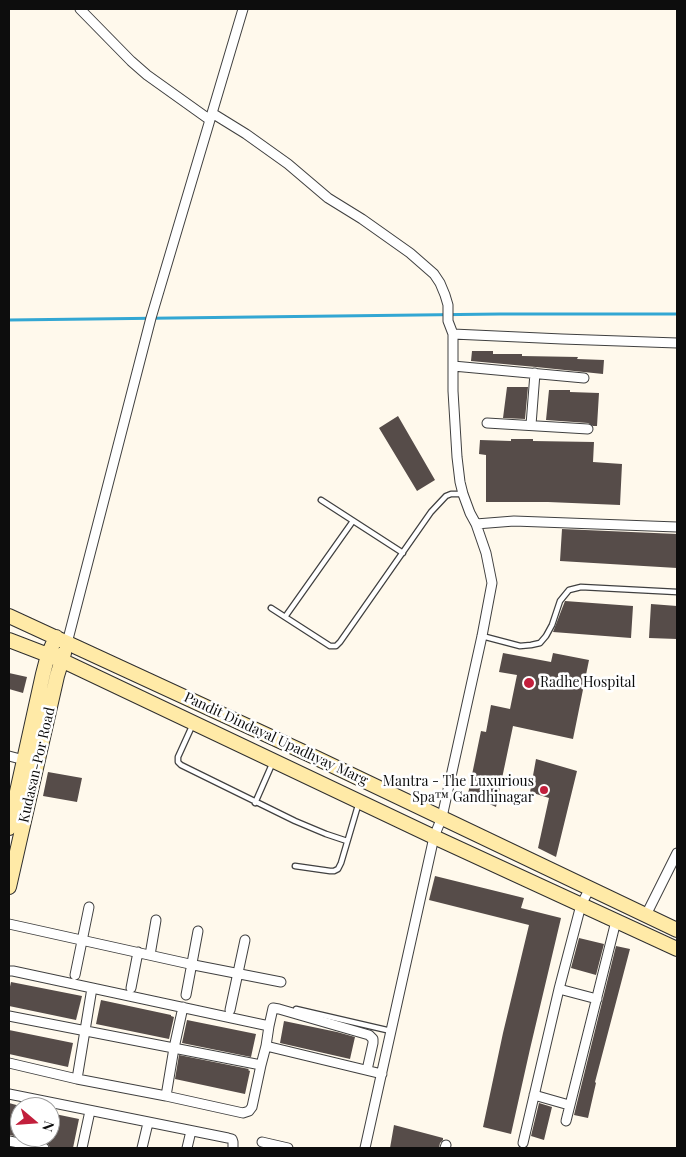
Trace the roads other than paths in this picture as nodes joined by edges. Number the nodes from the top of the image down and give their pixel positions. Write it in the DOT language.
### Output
graph roads {
  1 [pos="80,9"];
  2 [pos="243,9"];
  3 [pos="211,117"];
  4 [pos="453,334"];
  5 [pos="677,343"];
  6 [pos="453,366"];
  7 [pos="535,374"];
  8 [pos="584,378"];
  9 [pos="487,423"];
  10 [pos="531,426"];
  11 [pos="588,429"];
  12 [pos="463,494"];
  13 [pos="321,500"];
  14 [pos="353,521"];
  15 [pos="476,524"];
  16 [pos="677,528"];
  17 [pos="402,553"];
  18 [pos="677,592"];
  19 [pos="271,608"];
  20 [pos="9,616"];
  21 [pos="285,617"];
  22 [pos="482,636"];
  23 [pos="9,640"];
  24 [pos="62,640"];
  25 [pos="48,655"];
  26 [pos="62,660"];
  27 [pos="194,722"];
  28 [pos="9,756"];
  29 [pos="24,760"];
  30 [pos="274,761"];
  31 [pos="359,801"];
  32 [pos="254,802"];
  33 [pos="442,817"];
  34 [pos="9,828"];
  35 [pos="434,837"];
  36 [pos="347,841"];
  37 [pos="677,853"];
  38 [pos="295,866"];
  39 [pos="9,887"];
  40 [pos="590,888"];
  41 [pos="581,904"];
  42 [pos="89,907"];
  43 [pos="646,915"];
  44 [pos="156,920"];
  45 [pos="616,921"];
  46 [pos="9,924"];
  47 [pos="677,930"];
  48 [pos="198,932"];
  49 [pos="82,940"];
  50 [pos="245,940"];
  51 [pos="677,949"];
  52 [pos="138,952"];
  53 [pos="150,955"];
  54 [pos="191,964"];
  55 [pos="9,971"];
  56 [pos="238,973"];
  57 [pos="76,975"];
  58 [pos="281,982"];
  59 [pos="92,988"];
  60 [pos="131,988"];
  61 [pos="559,989"];
  62 [pos="186,995"];
  63 [pos="597,999"];
  64 [pos="183,1007"];
  65 [pos="296,1009"];
  66 [pos="230,1010"];
  67 [pos="9,1016"];
  68 [pos="269,1026"];
  69 [pos="86,1031"];
  70 [pos="392,1031"];
  71 [pos="266,1046"];
  72 [pos="174,1048"];
  73 [pos="9,1063"];
  74 [pos="261,1065"];
  75 [pos="367,1070"];
  76 [pos="382,1074"];
  77 [pos="77,1079"];
  78 [pos="9,1094"];
  79 [pos="534,1095"];
  80 [pos="166,1096"];
  81 [pos="569,1105"];
  82 [pos="90,1111"];
  83 [pos="566,1121"];
  84 [pos="148,1122"];
  85 [pos="191,1131"];
  86 [pos="9,1141"];
  87 [pos="262,1142"];
  88 [pos="523,1143"];
  89 [pos="44,1148"];
  90 [pos="82,1148"];
  91 [pos="142,1148"];
  92 [pos="188,1148"];
  93 [pos="233,1148"];
  94 [pos="288,1148"];
  95 [pos="365,1148"];
  1 -- 3 [label="street"];
  2 -- 3 [label="street"];
  3 -- 4 [label="street"];
  3 -- 24 [label="street"];
  4 -- 5 [label="street"];
  4 -- 6 [label="street"];
  6 -- 7 [label="street"];
  6 -- 12 [label="street"];
  7 -- 8 [label="street"];
  7 -- 10 [label="street"];
  9 -- 10 [label="street"];
  10 -- 11 [label="street"];
  12 -- 15 [label="street"];
  12 -- 17 [label="lane"];
  13 -- 14 [label="lane"];
  14 -- 17 [label="lane"];
  14 -- 21 [label="lane"];
  15 -- 16 [label="street"];
  15 -- 22 [label="street"];
  17 -- 21 [label="lane"];
  18 -- 22 [label="lane"];
  19 -- 21 [label="lane"];
  20 -- 24 [label="street, Pandit Dindayal Upadhyay Marg"];
  22 -- 33 [label="street"];
  23 -- 25 [label="street, Pandit Dindayal Upadhyay Marg"];
  24 -- 25 [label="street, Kudasan-Por Road"];
  24 -- 26 [label="street, Kudasan-Por Road"];
  24 -- 33 [label="street, Pandit Dindayal Upadhyay Marg"];
  25 -- 26 [label="street, Pandit Dindayal Upadhyay Marg"];
  25 -- 29 [label="street, Kudasan-Por Road"];
  26 -- 27 [label="street, Pandit Dindayal Upadhyay Marg"];
  26 -- 39 [label="street, Kudasan-Por Road"];
  27 -- 30 [label="street, Pandit Dindayal Upadhyay Marg"];
  27 -- 32 [label="lane"];
  28 -- 29 [label="street"];
  29 -- 34 [label="street, Kudasan-Por Road"];
  30 -- 31 [label="street, Pandit Dindayal Upadhyay Marg"];
  30 -- 32 [label="lane"];
  31 -- 35 [label="street, Pandit Dindayal Upadhyay Marg"];
  31 -- 36 [label="lane"];
  32 -- 36 [label="lane"];
  33 -- 35 [label="street"];
  33 -- 40 [label="street, Pandit Dindayal Upadhyay Marg"];
  35 -- 41 [label="street, Pandit Dindayal Upadhyay Marg"];
  35 -- 70 [label="street"];
  36 -- 38 [label="lane"];
  37 -- 43 [label="street"];
  40 -- 41 [label="street"];
  40 -- 43 [label="street, Pandit Dindayal Upadhyay Marg"];
  41 -- 45 [label="street, Pandit Dindayal Upadhyay Marg"];
  41 -- 61 [label="street"];
  42 -- 49 [label="street"];
  43 -- 47 [label="street, Pandit Dindayal Upadhyay Marg"];
  44 -- 53 [label="street"];
  45 -- 51 [label="street, Pandit Dindayal Upadhyay Marg"];
  45 -- 63 [label="street"];
  46 -- 49 [label="street"];
  48 -- 54 [label="street"];
  49 -- 52 [label="street"];
  49 -- 57 [label="street"];
  50 -- 56 [label="street"];
  52 -- 53 [label="street"];
  52 -- 60 [label="street"];
  53 -- 54 [label="street"];
  54 -- 56 [label="street"];
  54 -- 62 [label="street"];
  55 -- 59 [label="street"];
  56 -- 58 [label="street"];
  56 -- 66 [label="street"];
  59 -- 64 [label="street"];
  59 -- 69 [label="street"];
  61 -- 63 [label="street"];
  61 -- 79 [label="street"];
  63 -- 81 [label="street"];
  64 -- 68 [label="street"];
  64 -- 72 [label="street"];
  65 -- 70 [label="lane"];
  67 -- 69 [label="street"];
  68 -- 71 [label="street"];
  68 -- 75 [label="street"];
  69 -- 72 [label="street"];
  69 -- 77 [label="street"];
  70 -- 76 [label="street"];
  71 -- 74 [label="street"];
  71 -- 75 [label="street"];
  72 -- 74 [label="street"];
  72 -- 80 [label="street"];
  73 -- 77 [label="street"];
  74 -- 80 [label="street"];
  75 -- 76 [label="street"];
  76 -- 95 [label="street"];
  77 -- 80 [label="street"];
  78 -- 82 [label="street"];
  79 -- 81 [label="street"];
  79 -- 88 [label="street"];
  81 -- 83 [label="street"];
  82 -- 84 [label="street"];
  82 -- 90 [label="street"];
  84 -- 85 [label="street"];
  84 -- 91 [label="street"];
  85 -- 92 [label="street"];
  85 -- 93 [label="street"];
  86 -- 89 [label="street"];
  87 -- 94 [label="street"];
}
